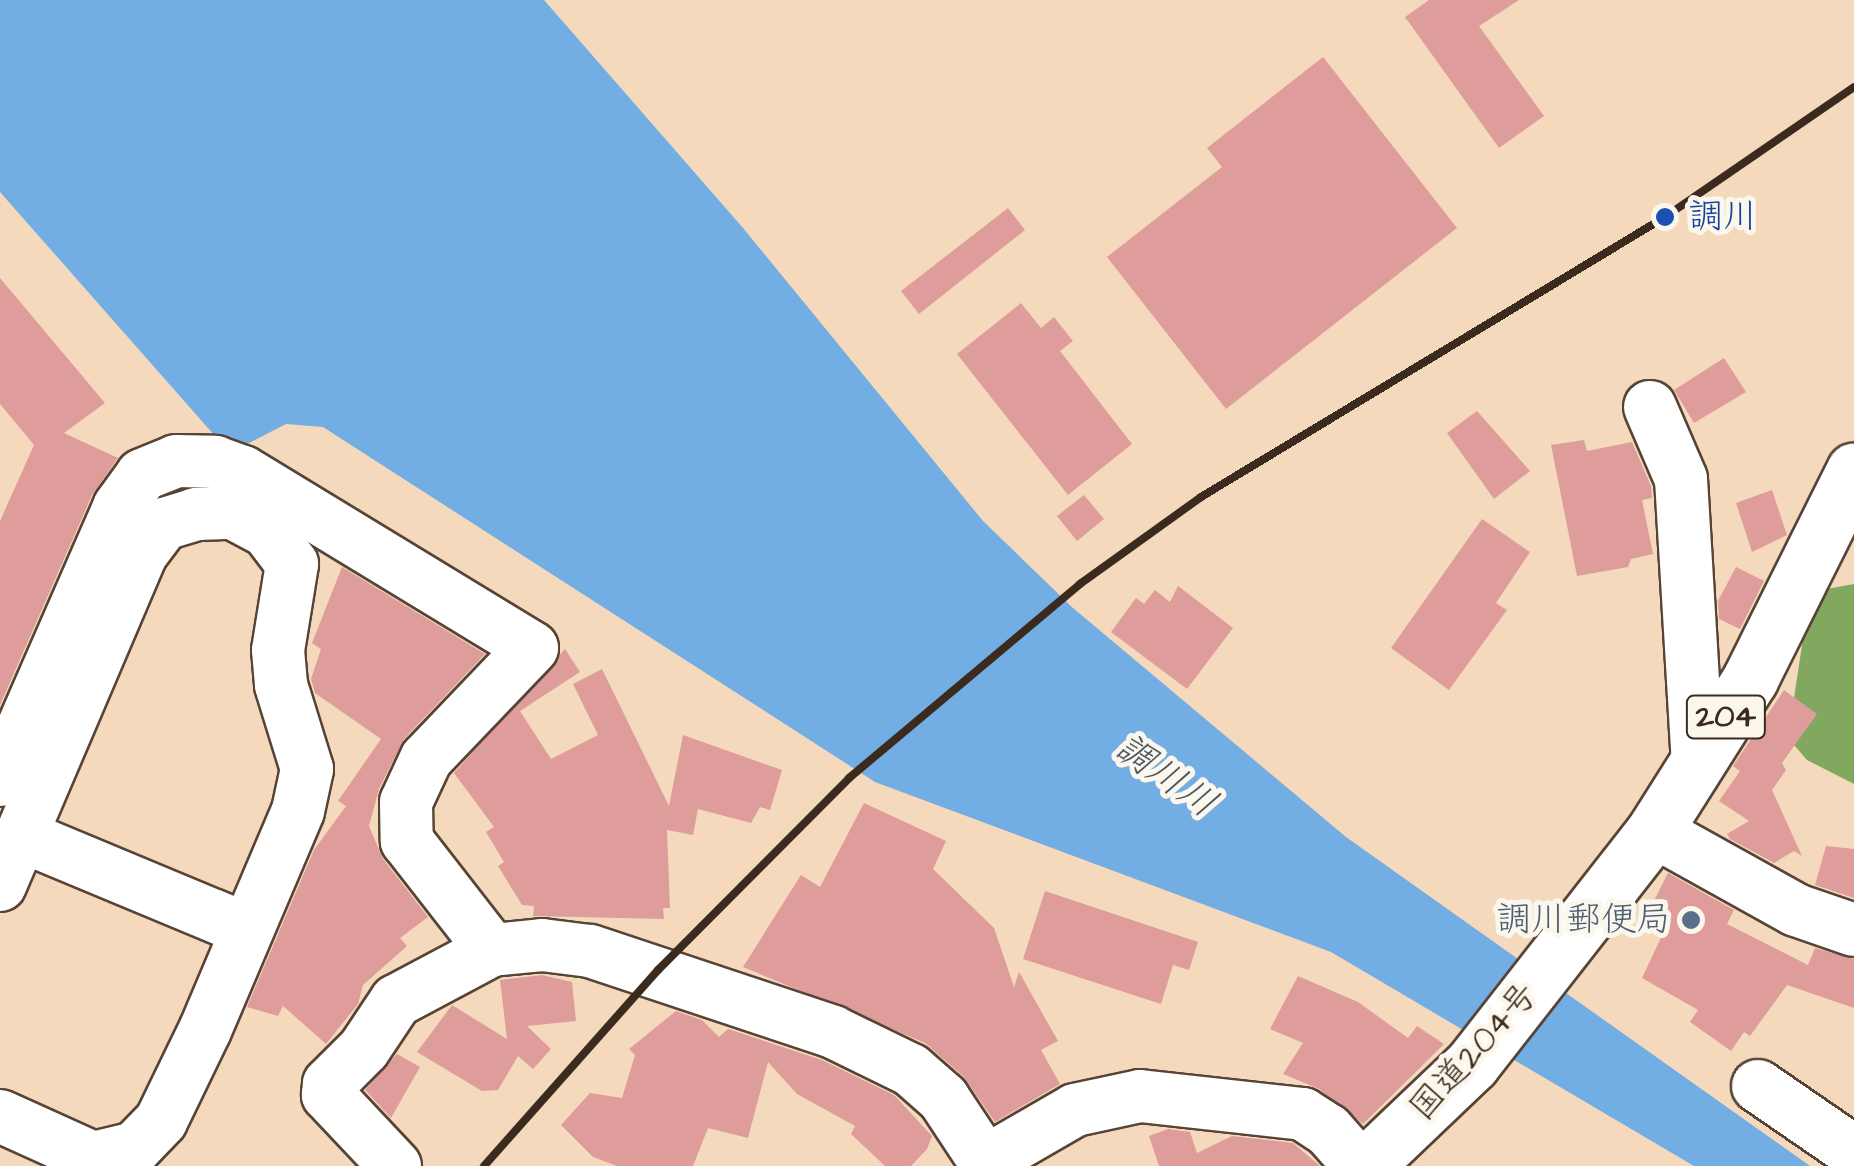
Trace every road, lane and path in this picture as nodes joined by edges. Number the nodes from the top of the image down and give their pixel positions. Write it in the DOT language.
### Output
graph roads {
  1 [pos="1650,407"];
  2 [pos="1854,470"];
  3 [pos="1698,762"];
  4 [pos="0,780"];
  5 [pos="1654,832"];
  6 [pos="22,836"];
  7 [pos="0,886"];
  8 [pos="244,928"];
  9 [pos="1854,930"];
  10 [pos="492,950"];
  11 [pos="1758,1086"];
  12 [pos="0,1116"];
  13 [pos="1854,1152"];
  14 [pos="987,1164"];
  15 [pos="1370,1164"];
  16 [pos="396,1166"];
  1 -- 3 [label="street"];
  2 -- 3 [label="highway, 国道204号 / 204"];
  3 -- 5 [label="highway, 国道204号 / 204"];
  4 -- 10 [label="street"];
  5 -- 9 [label="street"];
  5 -- 15 [label="highway, 国道204号 / 204"];
  6 -- 7 [label="street"];
  6 -- 8 [label="street"];
  6 -- 8 [label="street"];
  8 -- 12 [label="street"];
  10 -- 14 [label="street"];
  10 -- 16 [label="street"];
  11 -- 13 [label="street"];
  14 -- 15 [label="street"];
}
